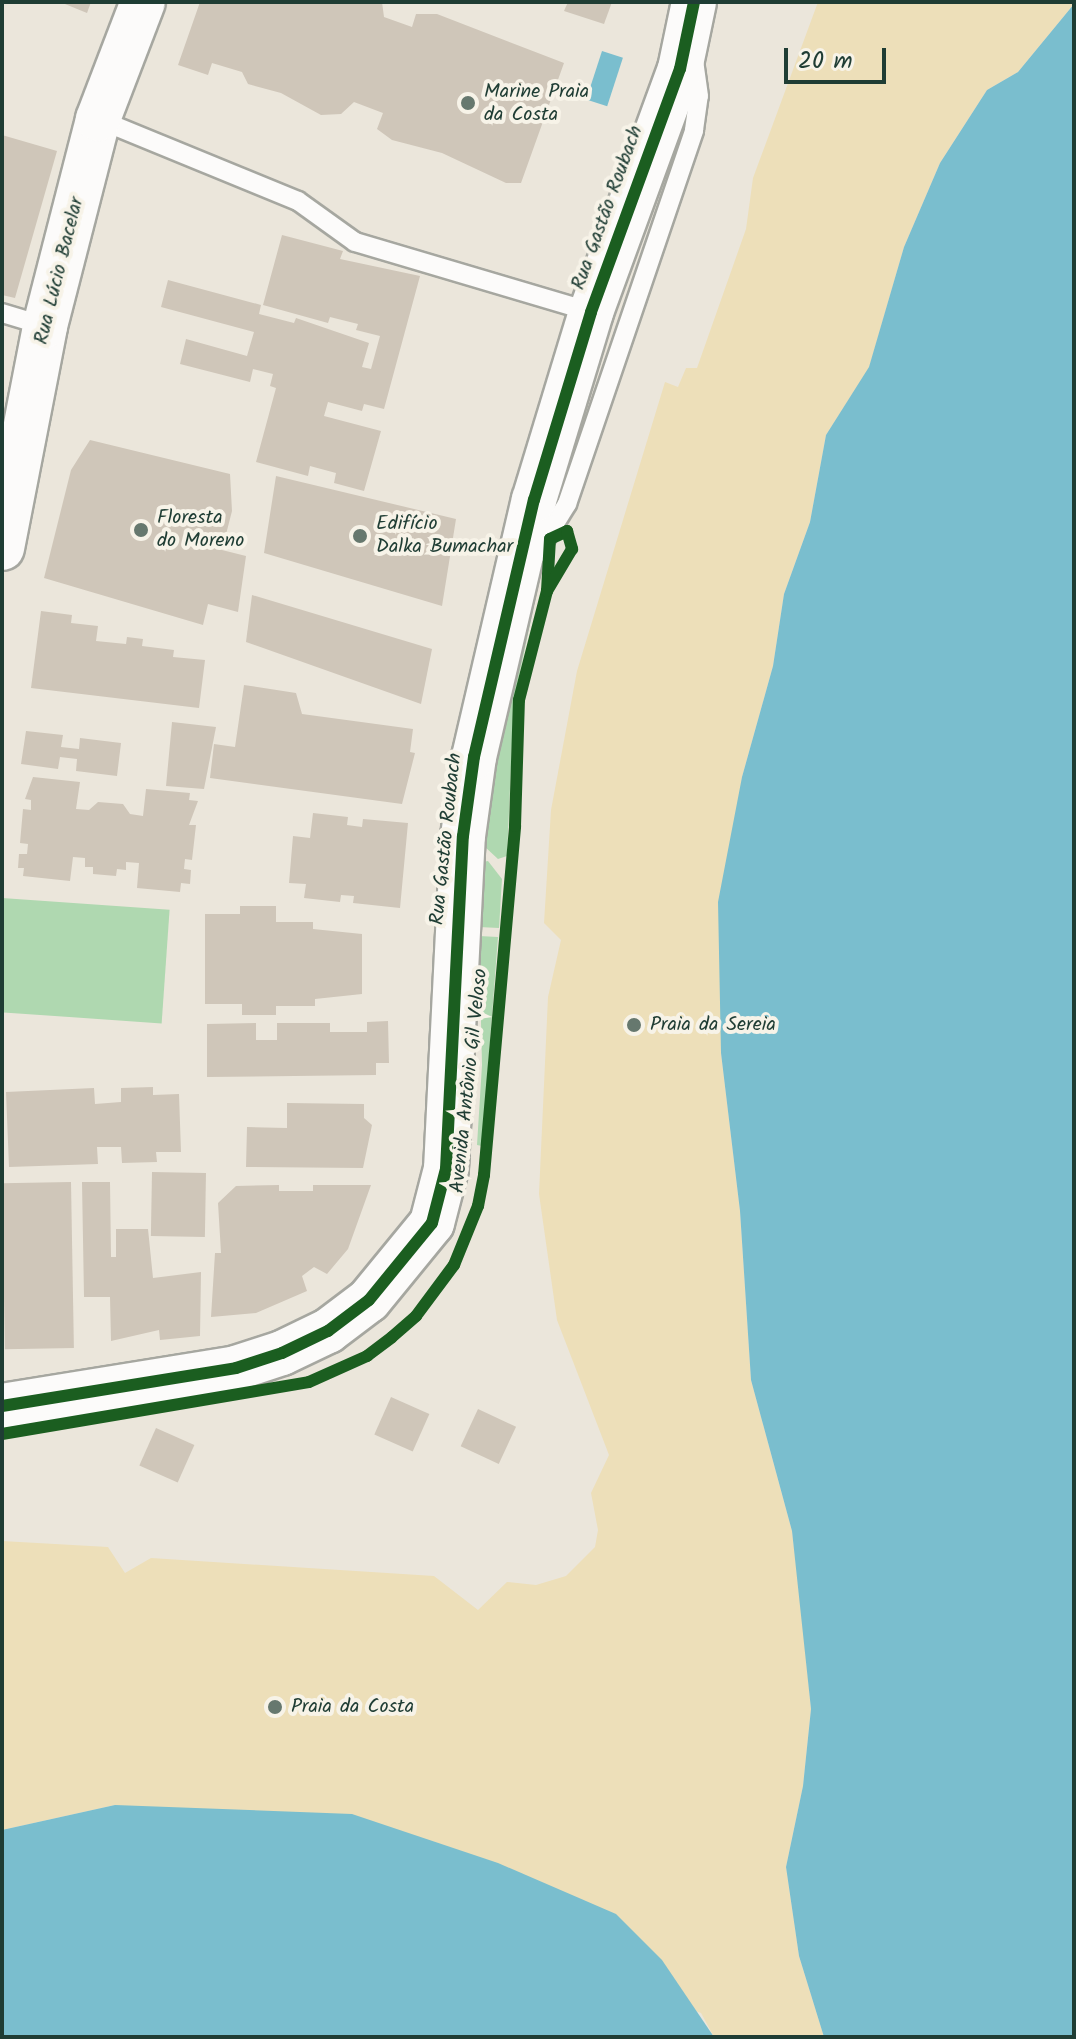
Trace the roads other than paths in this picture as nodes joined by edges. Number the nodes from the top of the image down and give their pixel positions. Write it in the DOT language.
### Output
graph roads {
  1 [pos="143,2"];
  2 [pos="691,22"];
  3 [pos="98,119"];
  4 [pos="591,312"];
  5 [pos="2,313"];
  6 [pos="45,326"];
  7 [pos="2,548"];
  8 [pos="514,577"];
  9 [pos="2,1406"];
  1 -- 3 [label="street, Rua Lúcio Bacelar"];
  2 -- 4 [label="street, Rua Gastão Roubach"];
  2 -- 8 [label="lane"];
  3 -- 4 [label="lane"];
  3 -- 6 [label="street, Rua Lúcio Bacelar"];
  4 -- 8 [label="street, Rua Gastão Roubach"];
  5 -- 6 [label="lane"];
  6 -- 7 [label="street, Rua Lúcio Bacelar"];
  8 -- 9 [label="street, Rua Gastão Roubach"];
}
